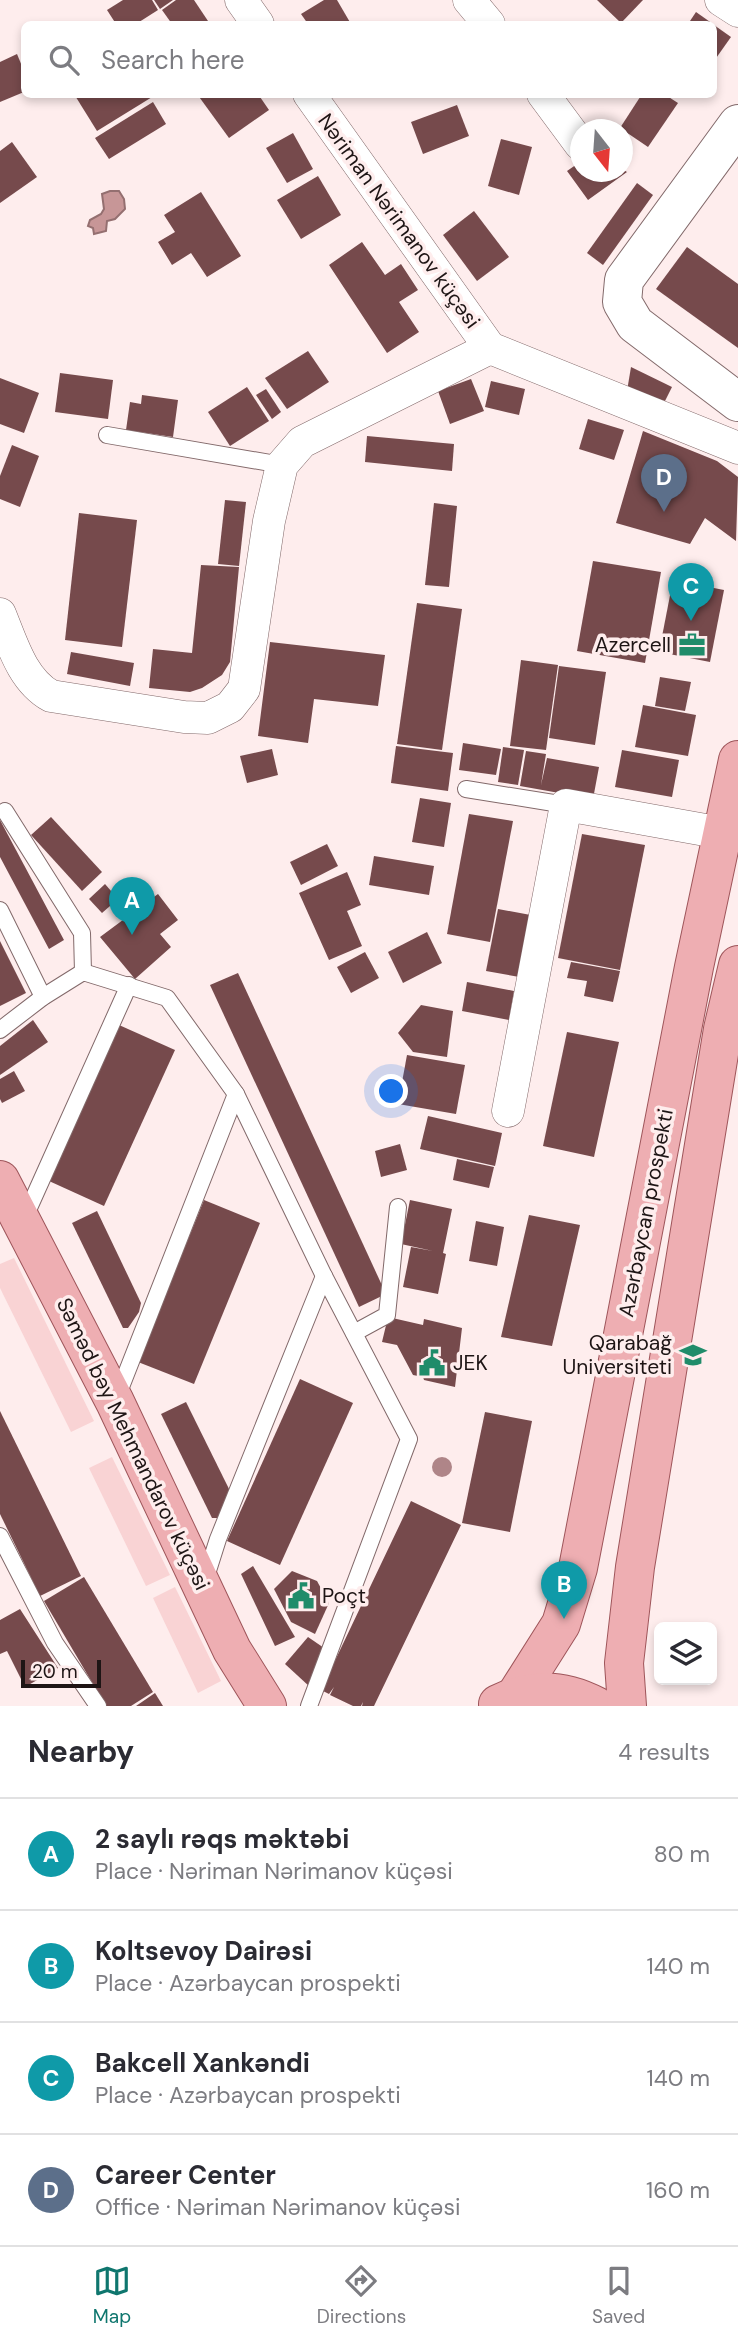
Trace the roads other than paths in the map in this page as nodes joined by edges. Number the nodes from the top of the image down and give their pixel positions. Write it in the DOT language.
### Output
graph roads {
  1 [pos="241,0"];
  2 [pos="469,0"];
  3 [pos="720,0"];
  4 [pos="738,11"];
  5 [pos="256,21"];
  6 [pos="486,21"];
  7 [pos="312,98"];
  8 [pos="546,98"];
  9 [pos="738,124"];
  10 [pos="570,130"];
  11 [pos="490,348"];
  12 [pos="738,402"];
  13 [pos="107,435"];
  14 [pos="738,448"];
  15 [pos="282,465"];
  16 [pos="0,614"];
  17 [pos="738,760"];
  18 [pos="466,789"];
  19 [pos="566,805"];
  20 [pos="5,811"];
  21 [pos="722,833"];
  22 [pos="0,910"];
  23 [pos="694,967"];
  24 [pos="737,970"];
  25 [pos="83,972"];
  26 [pos="129,985"];
  27 [pos="43,997"];
  28 [pos="0,1030"];
  29 [pos="236,1094"];
  30 [pos="508,1111"];
  31 [pos="0,1180"];
  32 [pos="398,1207"];
  33 [pos="22,1224"];
  34 [pos="324,1276"];
  35 [pos="354,1333"];
  36 [pos="115,1402"];
  37 [pos="0,1536"];
  38 [pos="203,1584"];
  39 [pos="505,1701"];
  40 [pos="98,1706"];
  41 [pos="267,1706"];
  42 [pos="309,1706"];
  43 [pos="596,1706"];
  44 [pos="627,1706"];
  1 -- 5 [label="street"];
  2 -- 6 [label="street"];
  3 -- 4 [label="street"];
  7 -- 11 [label="street, Nəriman Nərimanov küçəsi"];
  8 -- 10 [label="street"];
  9 -- 12 [label="street"];
  11 -- 14 [label="street, Nəriman Nərimanov küçəsi"];
  11 -- 15 [label="street, Nəriman Nərimanov küçəsi"];
  13 -- 15 [label="lane"];
  15 -- 16 [label="street"];
  17 -- 21 [label="main road, Azərbaycan prospekti"];
  18 -- 19 [label="lane"];
  19 -- 21 [label="street"];
  19 -- 30 [label="street"];
  20 -- 25 [label="lane"];
  21 -- 23 [label="main road, Azərbaycan prospekti"];
  22 -- 27 [label="lane"];
  23 -- 24 [label="main road"];
  23 -- 39 [label="main road, Azərbaycan prospekti"];
  24 -- 44 [label="main road, Azərbaycan prospekti"];
  25 -- 26 [label="lane"];
  25 -- 27 [label="lane"];
  26 -- 29 [label="lane"];
  26 -- 33 [label="lane"];
  27 -- 28 [label="lane"];
  29 -- 34 [label="lane"];
  29 -- 36 [label="lane"];
  31 -- 33 [label="main road, Səməd bəy Mehmandarov küçəsi"];
  32 -- 35 [label="lane"];
  33 -- 36 [label="main road, Səməd bəy Mehmandarov küçəsi"];
  34 -- 35 [label="lane"];
  34 -- 38 [label="lane"];
  35 -- 42 [label="lane"];
  36 -- 38 [label="main road, Səməd bəy Mehmandarov küçəsi"];
  37 -- 40 [label="lane"];
  38 -- 41 [label="main road, Səməd bəy Mehmandarov küçəsi"];
  39 -- 43 [label="main road"];
}
